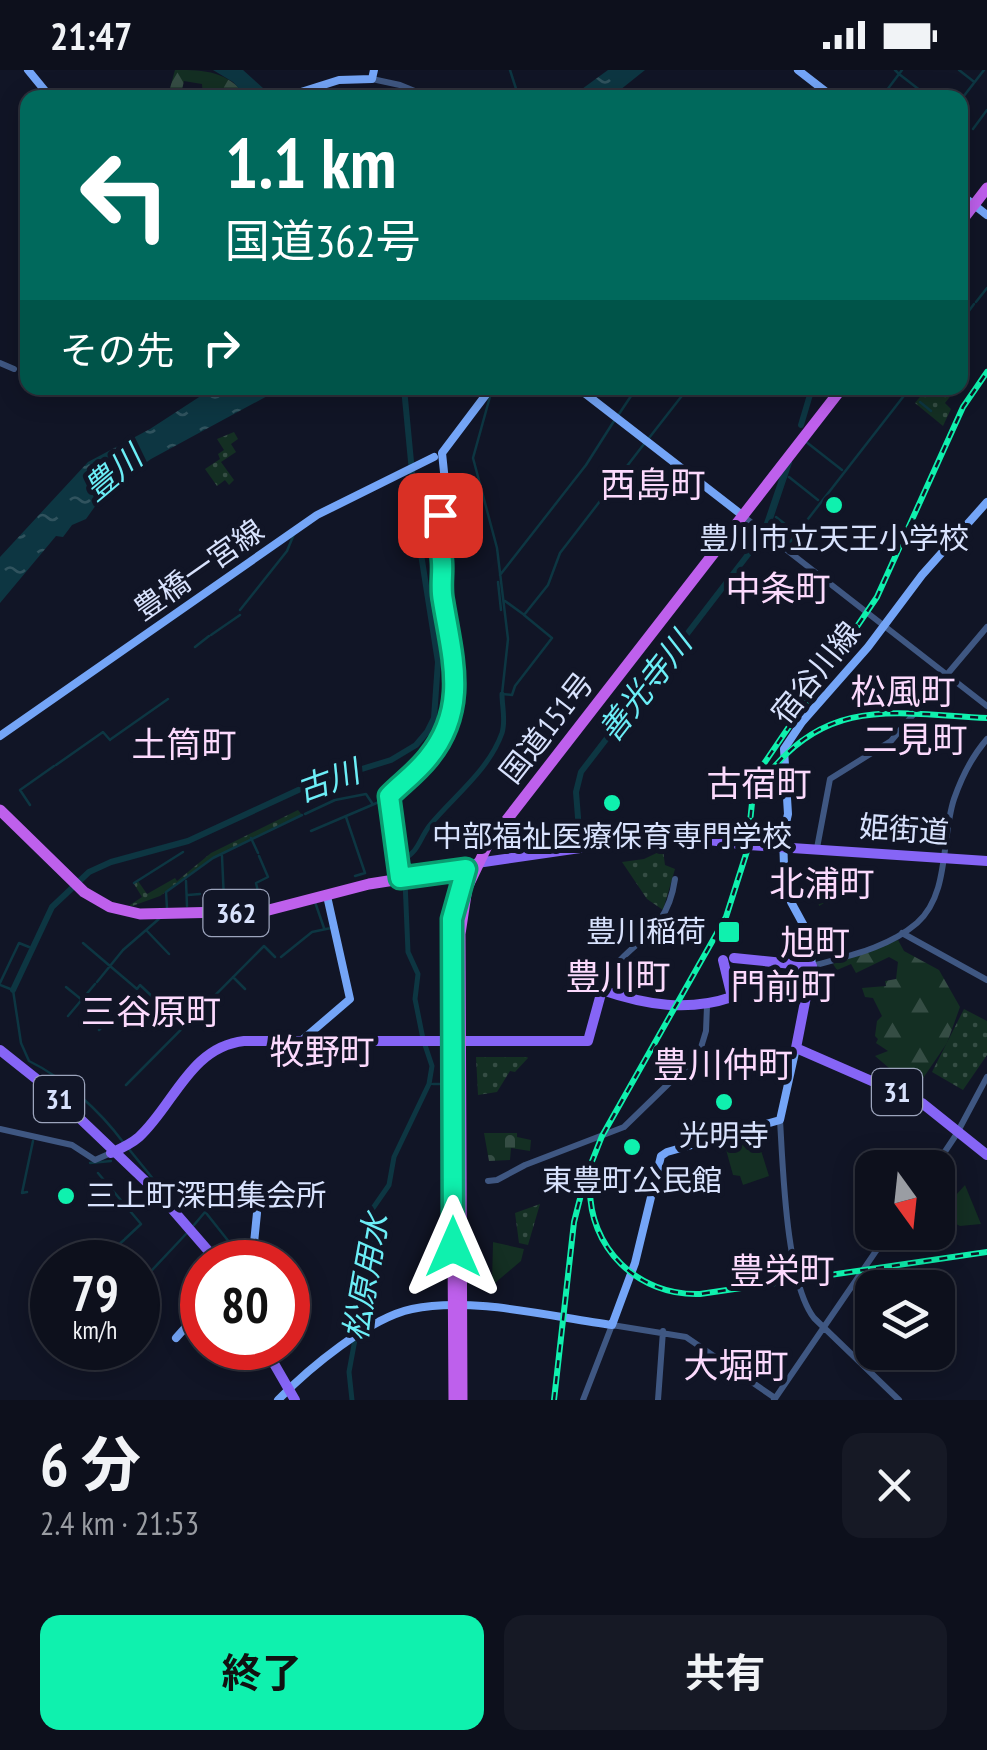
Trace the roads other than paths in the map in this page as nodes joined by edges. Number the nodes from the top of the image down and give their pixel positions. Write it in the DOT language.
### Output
graph roads {
  1 [pos="28,70"];
  2 [pos="798,70"];
  3 [pos="373,74"];
  4 [pos="313,88"];
  5 [pos="44,90"];
  6 [pos="307,90"];
  7 [pos="414,90"];
  8 [pos="824,90"];
  9 [pos="987,188"];
  10 [pos="982,207"];
  11 [pos="0,362"];
  12 [pos="14,369"];
  13 [pos="486,395"];
  14 [pos="587,395"];
  15 [pos="828,395"];
  16 [pos="434,456"];
  17 [pos="987,502"];
  18 [pos="739,513"];
  19 [pos="884,625"];
  20 [pos="987,627"];
  21 [pos="948,675"];
  22 [pos="987,706"];
  23 [pos="0,736"];
  24 [pos="987,739"];
  25 [pos="0,810"];
  26 [pos="784,846"];
  27 [pos="818,848"];
  28 [pos="942,858"];
  29 [pos="987,861"];
  30 [pos="472,866"];
  31 [pos="408,877"];
  32 [pos="675,879"];
  33 [pos="327,896"];
  34 [pos="902,933"];
  35 [pos="812,966"];
  36 [pos="987,980"];
  37 [pos="602,990"];
  38 [pos="707,1006"];
  39 [pos="301,1041"];
  40 [pos="456,1042"];
  41 [pos="796,1048"];
  42 [pos="0,1052"];
  43 [pos="987,1078"];
  44 [pos="780,1120"];
  45 [pos="0,1129"];
  46 [pos="958,1131"];
  47 [pos="946,1150"];
  48 [pos="112,1152"];
  49 [pos="987,1155"];
  50 [pos="488,1181"];
  51 [pos="256,1213"];
  52 [pos="198,1240"];
  53 [pos="254,1240"];
  54 [pos="877,1250"];
  55 [pos="458,1306"];
  56 [pos="612,1324"];
  57 [pos="824,1328"];
  58 [pos="663,1332"];
  59 [pos="180,1334"];
  60 [pos="176,1338"];
  61 [pos="280,1370"];
  62 [pos="294,1394"];
  63 [pos="774,1399"];
  64 [pos="278,1400"];
  65 [pos="454,1400"];
  66 [pos="462,1400"];
  67 [pos="583,1400"];
  68 [pos="658,1400"];
  69 [pos="898,1400"];
  1 -- 5 [label="main road"];
  2 -- 8 [label="main road"];
  3 -- 4 [label="main road"];
  3 -- 7 [label="street"];
  4 -- 6 [label="main road"];
  9 -- 10 [label="highway"];
  11 -- 12 [label="street"];
  13 -- 31 [label="main road"];
  14 -- 18 [label="main road"];
  15 -- 18 [label="highway, 国道151号"];
  16 -- 23 [label="main road, 豊橋一宮線"];
  17 -- 19 [label="main road, 宿谷川線"];
  18 -- 19 [label="street"];
  18 -- 30 [label="highway, 国道151号"];
  19 -- 21 [label="street"];
  19 -- 26 [label="main road, 宿谷川線"];
  20 -- 21 [label="street"];
  21 -- 22 [label="street"];
  21 -- 27 [label="street"];
  24 -- 28 [label="street"];
  25 -- 33 [label="highway, 362"];
  26 -- 27 [label="main road, 姫街道"];
  26 -- 30 [label="main road, 姫街道"];
  26 -- 35 [label="main road, 宿谷川線"];
  27 -- 28 [label="main road, 姫街道"];
  28 -- 29 [label="main road, 姫街道"];
  28 -- 34 [label="street"];
  30 -- 31 [label="highway, 362"];
  30 -- 40 [label="highway, 国道151号"];
  31 -- 33 [label="highway, 362"];
  32 -- 37 [label="street"];
  33 -- 39 [label="main road"];
  34 -- 35 [label="street"];
  34 -- 36 [label="street"];
  35 -- 38 [label="main road"];
  35 -- 41 [label="main road"];
  37 -- 38 [label="main road"];
  37 -- 40 [label="main road, 31"];
  38 -- 50 [label="street"];
  39 -- 40 [label="main road, 31"];
  39 -- 48 [label="main road, 31"];
  40 -- 55 [label="highway, 国道151号"];
  40 -- 55 [label="highway, 国道151号"];
  41 -- 44 [label="main road"];
  41 -- 46 [label="main road, 31"];
  42 -- 48 [label="main road, 31"];
  43 -- 46 [label="street"];
  44 -- 56 [label="main road"];
  44 -- 57 [label="street"];
  45 -- 48 [label="street"];
  46 -- 47 [label="street"];
  46 -- 49 [label="main road, 31"];
  48 -- 52 [label="main road, 31"];
  51 -- 53 [label="main road"];
  54 -- 57 [label="street"];
  55 -- 56 [label="main road"];
  55 -- 62 [label="main road"];
  55 -- 65 [label="highway"];
  55 -- 66 [label="highway, 国道151号"];
  56 -- 58 [label="street"];
  56 -- 67 [label="street"];
  57 -- 63 [label="street"];
  57 -- 69 [label="street"];
  58 -- 63 [label="street"];
  58 -- 68 [label="street"];
  59 -- 60 [label="main road"];
  61 -- 62 [label="main road"];
  62 -- 64 [label="main road"];
}
